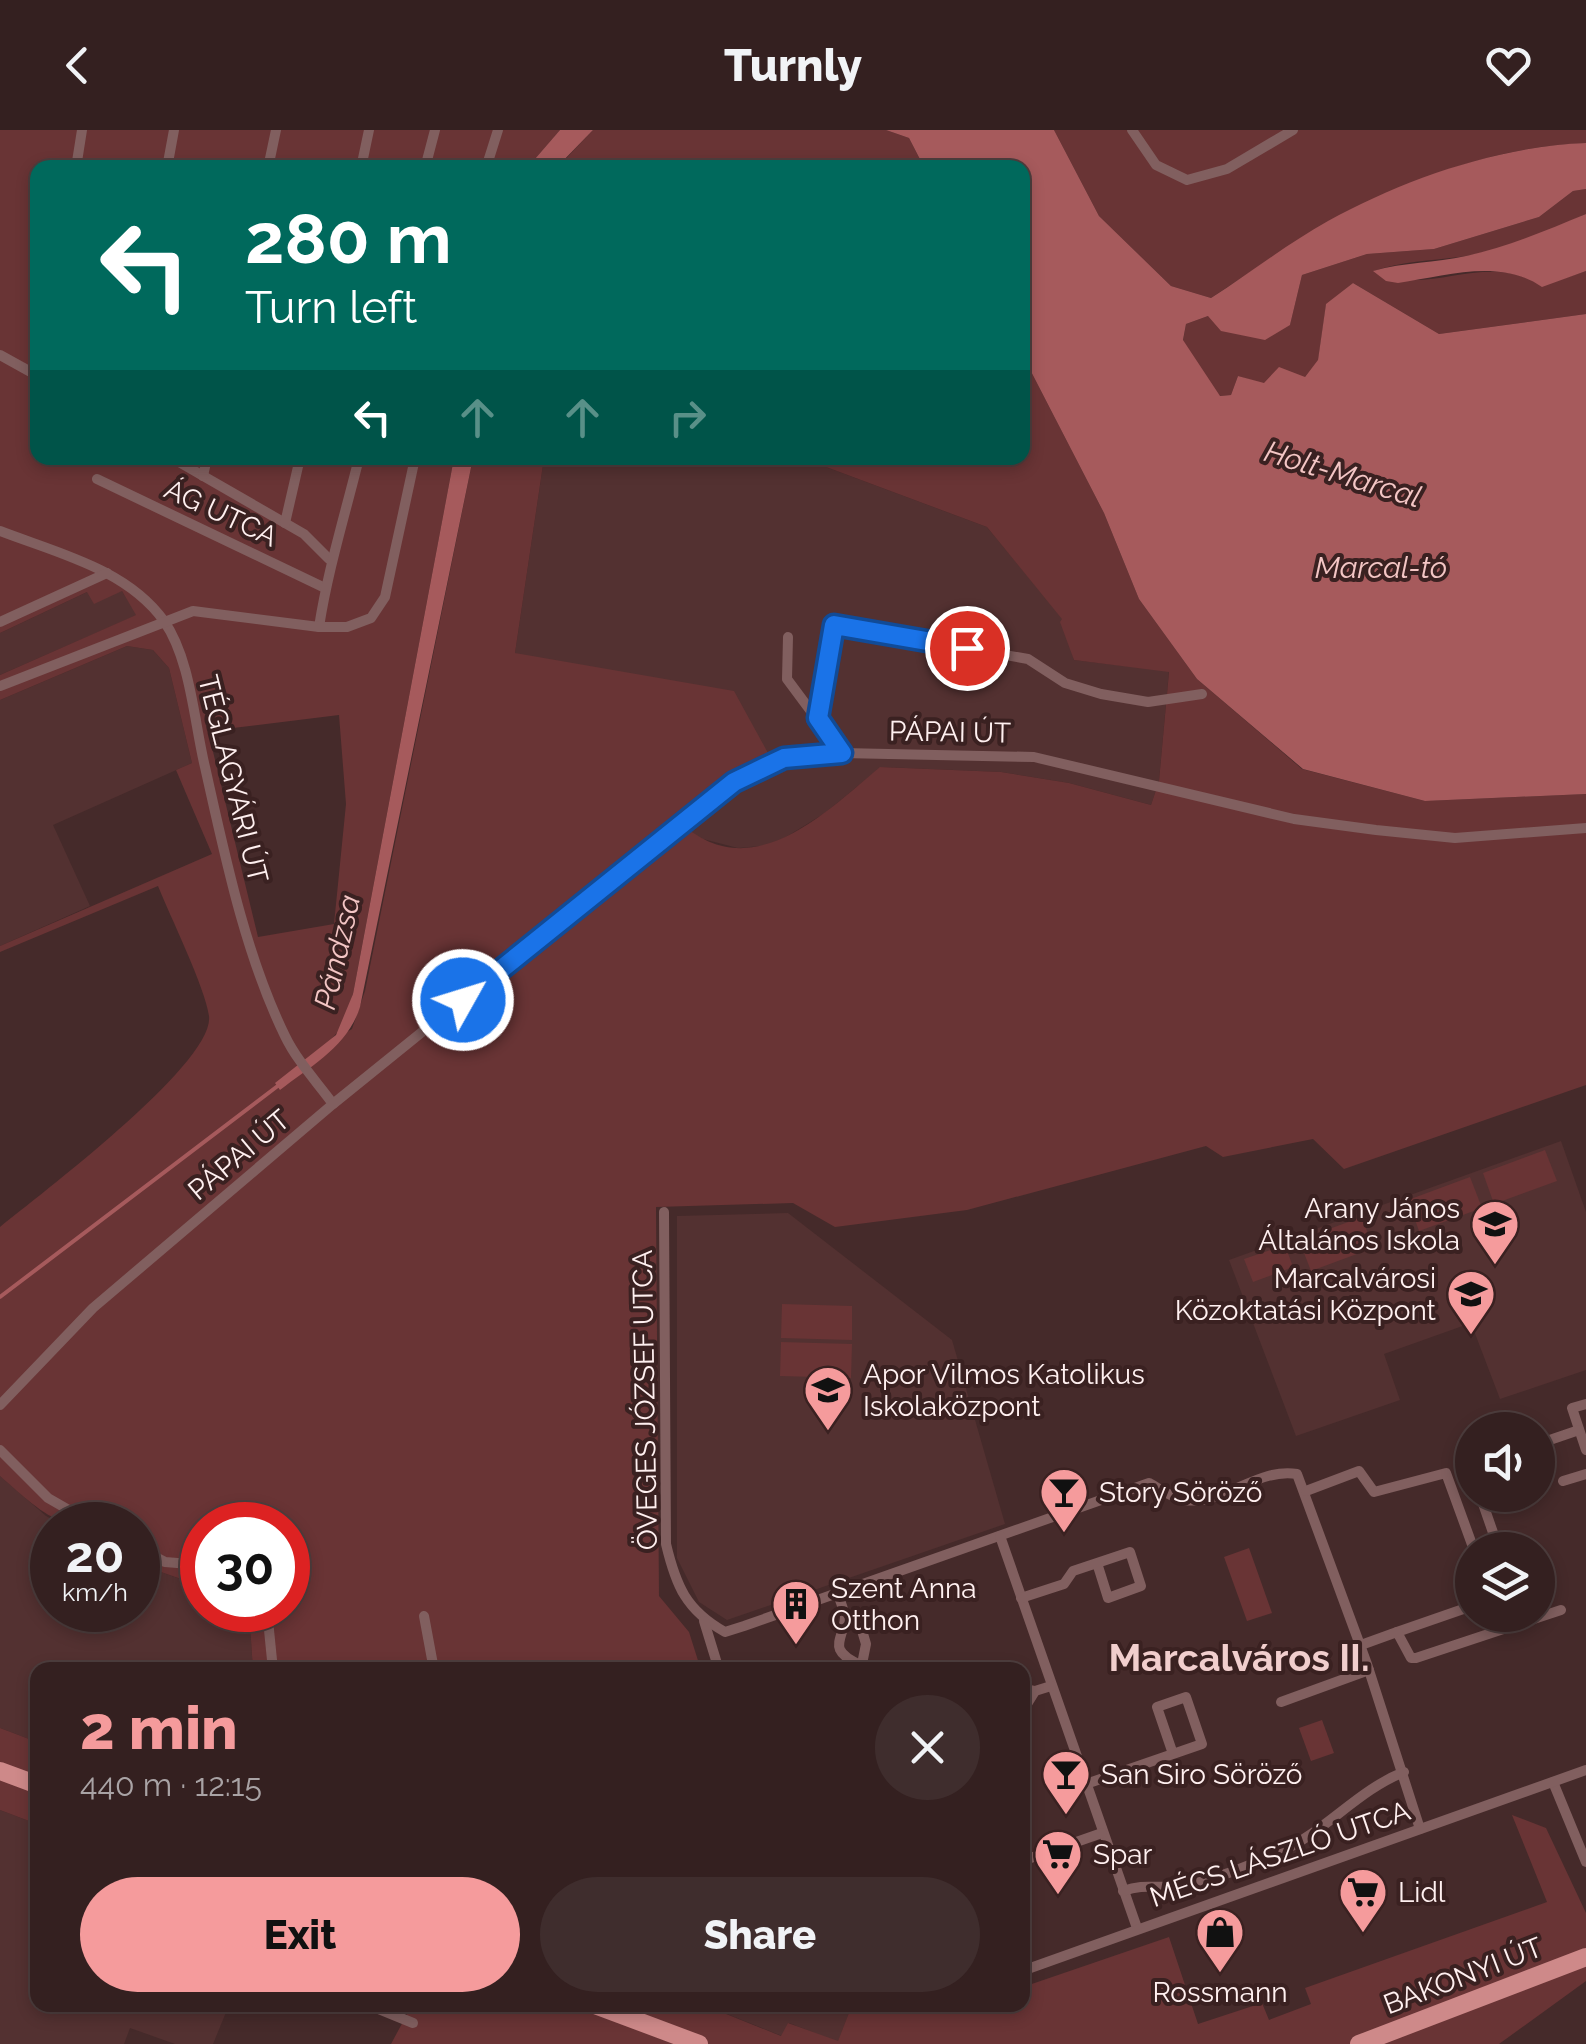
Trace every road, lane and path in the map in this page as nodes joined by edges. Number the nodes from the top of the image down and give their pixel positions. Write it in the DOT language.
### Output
graph roads {
  1 [pos="82,130"];
  2 [pos="174,130"];
  3 [pos="276,130"];
  4 [pos="368,130"];
  5 [pos="435,130"];
  6 [pos="498,130"];
  7 [pos="1132,130"];
  8 [pos="1293,130"];
  9 [pos="77,160"];
  10 [pos="168,160"];
  11 [pos="270,160"];
  12 [pos="362,160"];
  13 [pos="428,160"];
  14 [pos="489,160"];
  15 [pos="0,355"];
  16 [pos="30,372"];
  17 [pos="184,465"];
  18 [pos="206,465"];
  19 [pos="298,465"];
  20 [pos="357,465"];
  21 [pos="414,465"];
  22 [pos="204,476"];
  23 [pos="97,478"];
  24 [pos="285,523"];
  25 [pos="0,531"];
  26 [pos="330,558"];
  27 [pos="108,574"];
  28 [pos="325,588"];
  29 [pos="0,610"];
  30 [pos="12,616"];
  31 [pos="164,621"];
  32 [pos="0,622"];
  33 [pos="320,627"];
  34 [pos="788,637"];
  35 [pos="0,686"];
  36 [pos="1202,694"];
  37 [pos="818,718"];
  38 [pos="842,753"];
  39 [pos="1586,828"];
  40 [pos="334,1104"];
  41 [pos="664,1212"];
  42 [pos="1586,1404"];
  43 [pos="0,1405"];
  44 [pos="1580,1430"];
  45 [pos="1555,1438"];
  46 [pos="0,1450"];
  47 [pos="1586,1450"];
  48 [pos="1586,1474"];
  49 [pos="1563,1481"];
  50 [pos="1306,1491"];
  51 [pos="55,1502"];
  52 [pos="1467,1532"];
  53 [pos="1000,1536"];
  54 [pos="1097,1563"];
  55 [pos="838,1594"];
  56 [pos="1021,1598"];
  57 [pos="1561,1610"];
  58 [pos="1455,1612"];
  59 [pos="424,1616"];
  60 [pos="845,1618"];
  61 [pos="704,1620"];
  62 [pos="269,1632"];
  63 [pos="1398,1632"];
  64 [pos="1360,1645"];
  65 [pos="272,1662"];
  66 [pos="433,1662"];
  67 [pos="717,1662"];
  68 [pos="852,1662"];
  69 [pos="862,1662"];
  70 [pos="1370,1670"];
  71 [pos="1051,1686"];
  72 [pos="1030,1690"];
  73 [pos="1035,1691"];
  74 [pos="1030,1699"];
  75 [pos="1281,1702"];
  76 [pos="1172,1754"];
  77 [pos="1586,1770"];
  78 [pos="0,1771"];
  79 [pos="1404,1772"];
  80 [pos="1553,1782"];
  81 [pos="30,1783"];
  82 [pos="1086,1784"];
  83 [pos="1420,1829"];
  84 [pos="1102,1833"];
  85 [pos="1285,1850"];
  86 [pos="1030,1858"];
  87 [pos="1586,1862"];
  88 [pos="1296,1874"];
  89 [pos="1124,1891"];
  90 [pos="1136,1928"];
  91 [pos="1586,1957"];
  92 [pos="1030,1968"];
  93 [pos="387,2012"];
  94 [pos="614,2012"];
  95 [pos="413,2022"];
  96 [pos="699,2044"];
  97 [pos="1359,2044"];
  1 -- 9 [label="street"];
  2 -- 10 [label="street"];
  3 -- 11 [label="street"];
  4 -- 12 [label="street"];
  5 -- 13 [label="street"];
  6 -- 14 [label="street"];
  7 -- 8 [label="street"];
  15 -- 16 [label="street"];
  17 -- 22 [label="street"];
  18 -- 22 [label="street"];
  19 -- 24 [label="street"];
  20 -- 26 [label="street"];
  21 -- 33 [label="street"];
  22 -- 24 [label="street"];
  23 -- 28 [label="street, ÁG UTCA"];
  24 -- 26 [label="street"];
  25 -- 27 [label="street"];
  26 -- 28 [label="street"];
  27 -- 30 [label="street"];
  27 -- 31 [label="street"];
  28 -- 33 [label="street"];
  29 -- 30 [label="street"];
  30 -- 32 [label="street"];
  31 -- 33 [label="street"];
  31 -- 35 [label="street"];
  31 -- 40 [label="street, TÉGLAGYÁRI ÚT"];
  34 -- 37 [label="street"];
  36 -- 37 [label="street"];
  37 -- 38 [label="street"];
  38 -- 39 [label="street, PÁPAI ÚT"];
  38 -- 40 [label="street, PÁPAI ÚT"];
  40 -- 43 [label="street, PÁPAI ÚT"];
  41 -- 61 [label="street, ÖVEGES JÓZSEF UTCA"];
  42 -- 44 [label="street"];
  44 -- 45 [label="street"];
  44 -- 47 [label="street"];
  46 -- 51 [label="street"];
  48 -- 49 [label="street"];
  50 -- 52 [label="street"];
  50 -- 53 [label="street"];
  50 -- 64 [label="street"];
  53 -- 55 [label="street"];
  53 -- 56 [label="street"];
  54 -- 54 [label="street"];
  54 -- 56 [label="street"];
  55 -- 60 [label="street"];
  55 -- 61 [label="street"];
  56 -- 71 [label="street"];
  57 -- 63 [label="street"];
  58 -- 63 [label="street"];
  59 -- 66 [label="street"];
  60 -- 68 [label="street"];
  60 -- 69 [label="street"];
  61 -- 67 [label="street, ÖVEGES JÓZSEF UTCA"];
  62 -- 65 [label="street"];
  63 -- 64 [label="street"];
  64 -- 70 [label="street"];
  70 -- 75 [label="street"];
  70 -- 79 [label="street"];
  71 -- 73 [label="street"];
  71 -- 82 [label="street"];
  72 -- 73 [label="street"];
  73 -- 74 [label="street"];
  76 -- 76 [label="street"];
  76 -- 82 [label="street"];
  77 -- 80 [label="street, MÉCS LÁSZLÓ UTCA"];
  78 -- 81 [label="main road"];
  79 -- 83 [label="street"];
  79 -- 85 [label="street, MÉCS LÁSZLÓ UTCA"];
  80 -- 83 [label="street, MÉCS LÁSZLÓ UTCA"];
  80 -- 87 [label="street"];
  82 -- 84 [label="street"];
  83 -- 88 [label="street, MÉCS LÁSZLÓ UTCA"];
  84 -- 86 [label="street"];
  84 -- 89 [label="street"];
  85 -- 88 [label="street"];
  85 -- 89 [label="street, MÉCS LÁSZLÓ UTCA"];
  88 -- 90 [label="street, MÉCS LÁSZLÓ UTCA"];
  89 -- 90 [label="street"];
  90 -- 92 [label="street, MÉCS LÁSZLÓ UTCA"];
  91 -- 97 [label="main road, BAKONYI ÚT"];
  93 -- 95 [label="street"];
  94 -- 96 [label="main road"];
}
